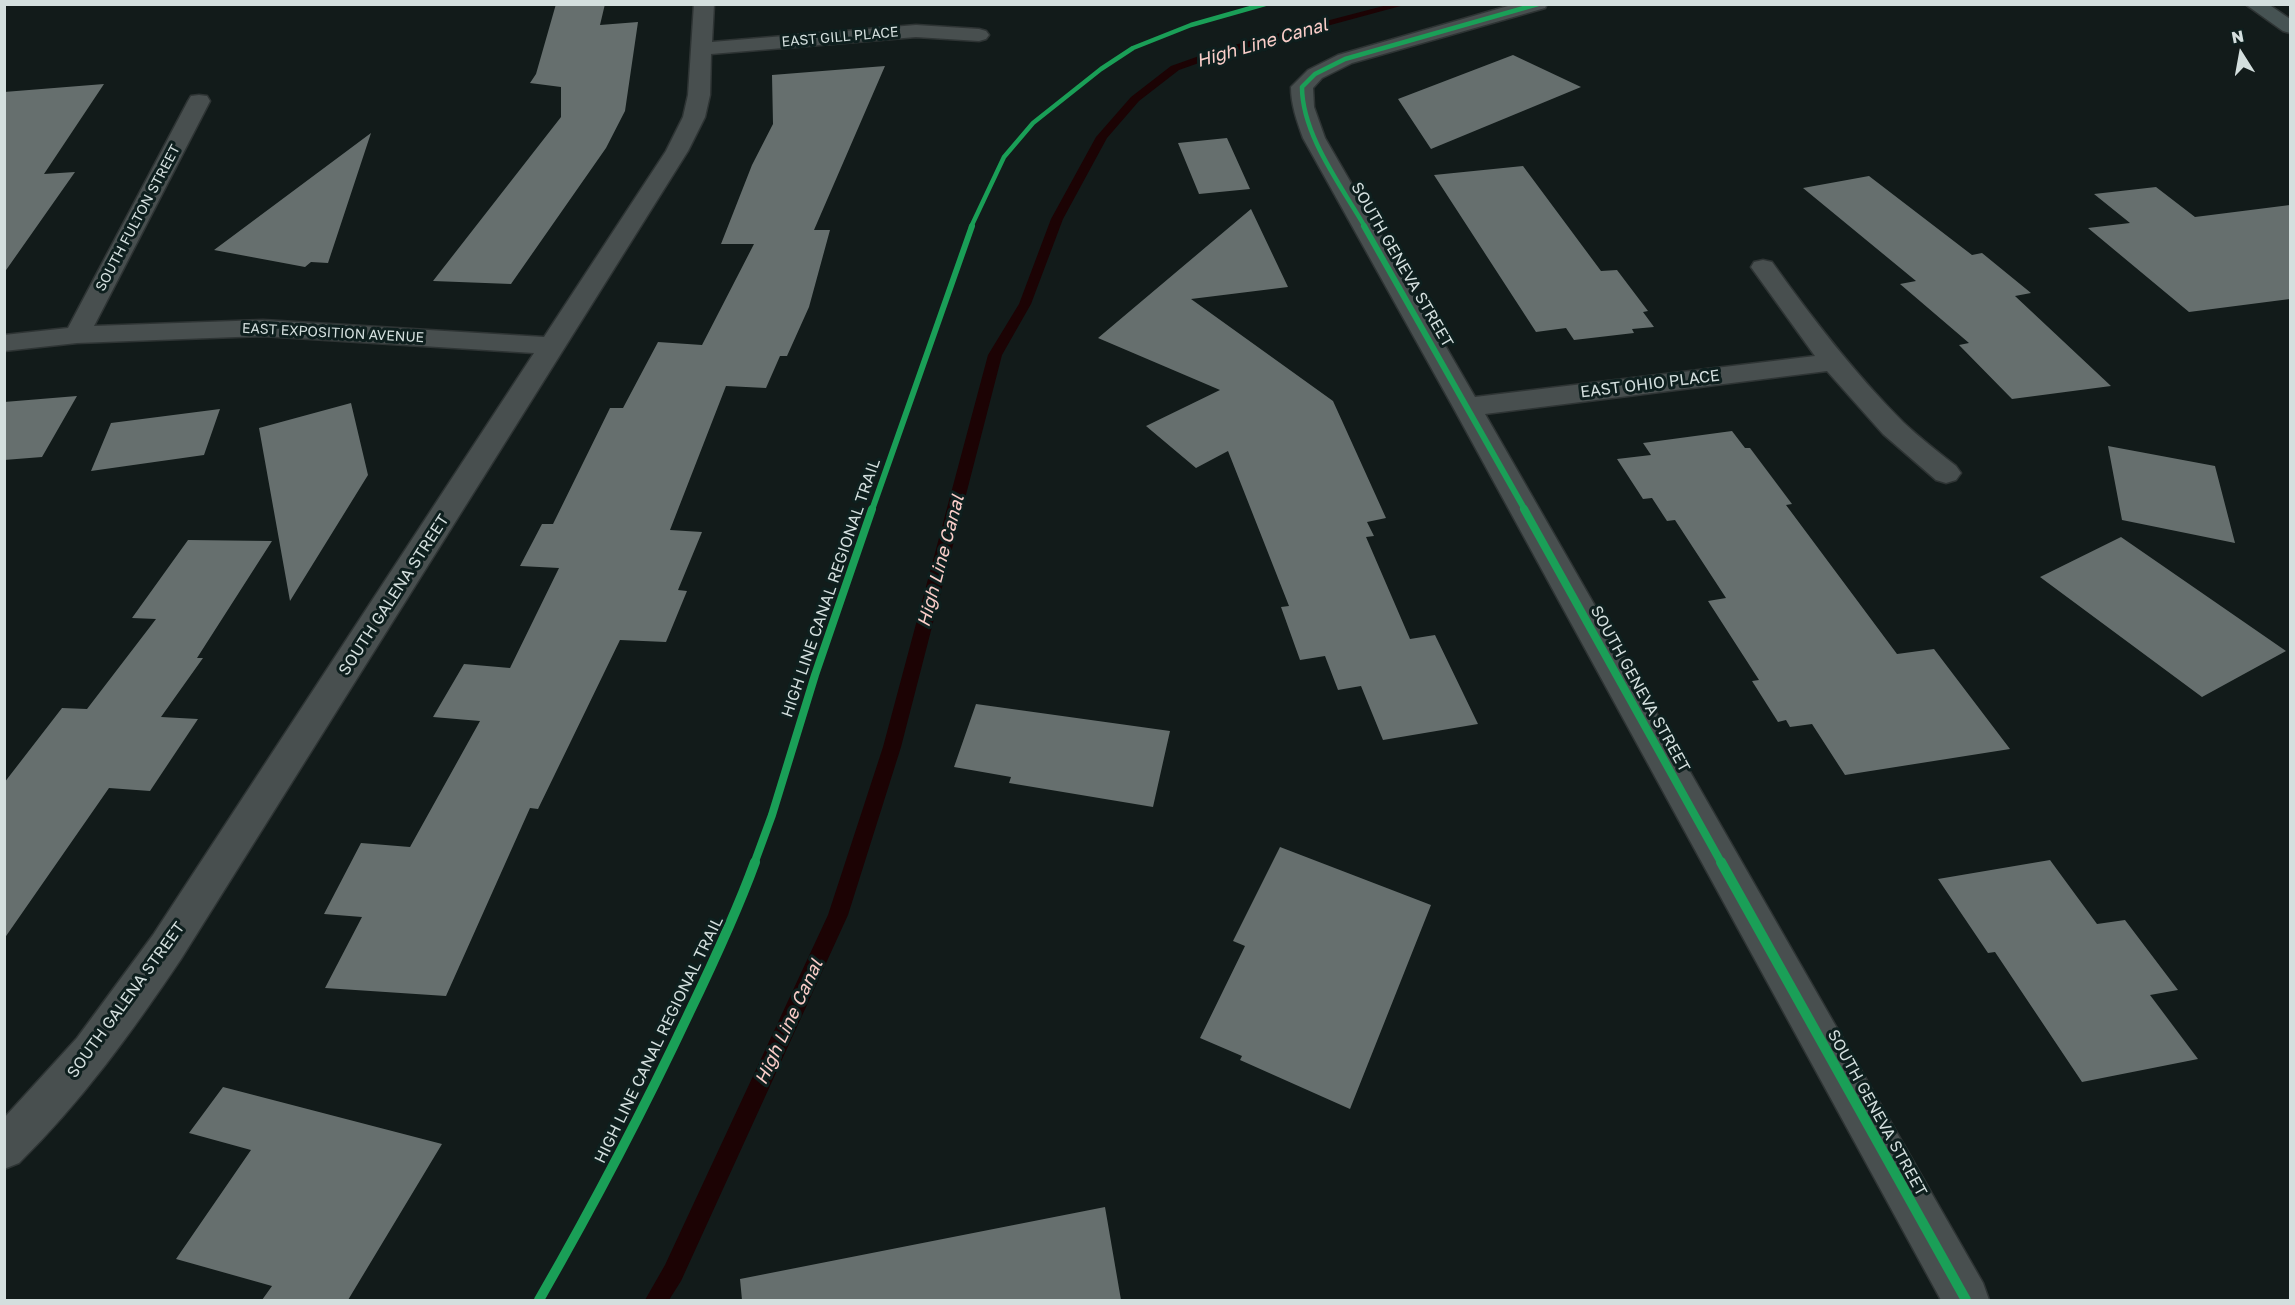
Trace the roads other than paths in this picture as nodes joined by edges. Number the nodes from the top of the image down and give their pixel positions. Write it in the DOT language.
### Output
graph roads {
  1 [pos="704,4"];
  2 [pos="1538,4"];
  3 [pos="2254,4"];
  4 [pos="2290,27"];
  5 [pos="979,36"];
  6 [pos="702,49"];
  7 [pos="199,101"];
  8 [pos="1763,267"];
  9 [pos="77,335"];
  10 [pos="4,343"];
  11 [pos="553,346"];
  12 [pos="1832,362"];
  13 [pos="1467,407"];
  14 [pos="1946,473"];
  15 [pos="4,1148"];
  16 [pos="1966,1300"];
  1 -- 6 [label="street, SOUTH GALENA STREET"];
  2 -- 13 [label="street, SOUTH GENEVA STREET"];
  3 -- 4 [label="main road"];
  5 -- 6 [label="street, EAST GILL PLACE"];
  6 -- 11 [label="street, SOUTH GALENA STREET"];
  7 -- 9 [label="street, SOUTH FULTON STREET"];
  8 -- 12 [label="street"];
  9 -- 10 [label="street, EAST EXPOSITION AVENUE"];
  9 -- 11 [label="street, EAST EXPOSITION AVENUE"];
  11 -- 15 [label="street, SOUTH GALENA STREET"];
  12 -- 13 [label="street, EAST OHIO PLACE"];
  12 -- 14 [label="street"];
  13 -- 16 [label="street, SOUTH GENEVA STREET"];
}
